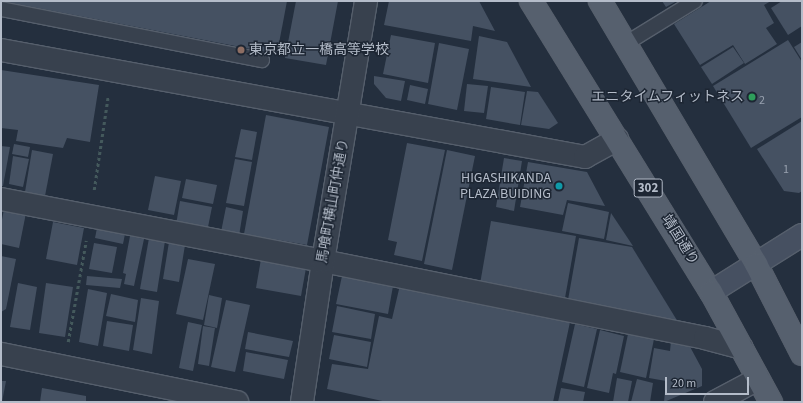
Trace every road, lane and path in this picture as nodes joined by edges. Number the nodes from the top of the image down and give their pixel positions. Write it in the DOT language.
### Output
graph roads {
  1 [pos="366,1"];
  2 [pos="531,1"];
  3 [pos="600,1"];
  4 [pos="695,1"];
  5 [pos="1,9"];
  6 [pos="625,44"];
  7 [pos="1,50"];
  8 [pos="262,60"];
  9 [pos="112,70"];
  10 [pos="348,112"];
  11 [pos="617,139"];
  12 [pos="1,199"];
  13 [pos="90,216"];
  14 [pos="802,235"];
  15 [pos="323,261"];
  16 [pos="756,264"];
  17 [pos="712,292"];
  18 [pos="742,348"];
  19 [pos="1,354"];
  20 [pos="802,354"];
  21 [pos="64,367"];
  22 [pos="758,379"];
  23 [pos="237,402"];
  24 [pos="302,402"];
  25 [pos="715,402"];
  26 [pos="771,402"];
  1 -- 10 [label="street, 馬喰町横山町仲通り"];
  2 -- 11 [label="main road, 靖国通り / 302"];
  3 -- 6 [label="main road"];
  4 -- 6 [label="lane"];
  5 -- 8 [label="lane"];
  6 -- 16 [label="main road"];
  7 -- 9 [label="street"];
  9 -- 10 [label="street"];
  9 -- 13 [label="path"];
  10 -- 11 [label="street"];
  10 -- 15 [label="street, 馬喰町横山町仲通り"];
  11 -- 17 [label="main road, 靖国通り / 302"];
  12 -- 13 [label="street"];
  13 -- 15 [label="street"];
  13 -- 21 [label="path"];
  14 -- 16 [label="street"];
  15 -- 18 [label="street"];
  15 -- 24 [label="street, 馬喰町横山町仲通り"];
  16 -- 17 [label="street"];
  16 -- 20 [label="main road"];
  17 -- 18 [label="main road, 靖国通り / 302"];
  18 -- 22 [label="main road, 靖国通り / 302"];
  19 -- 21 [label="street"];
  21 -- 23 [label="street"];
  22 -- 25 [label="street"];
  22 -- 26 [label="main road, 靖国通り / 302"];
}
